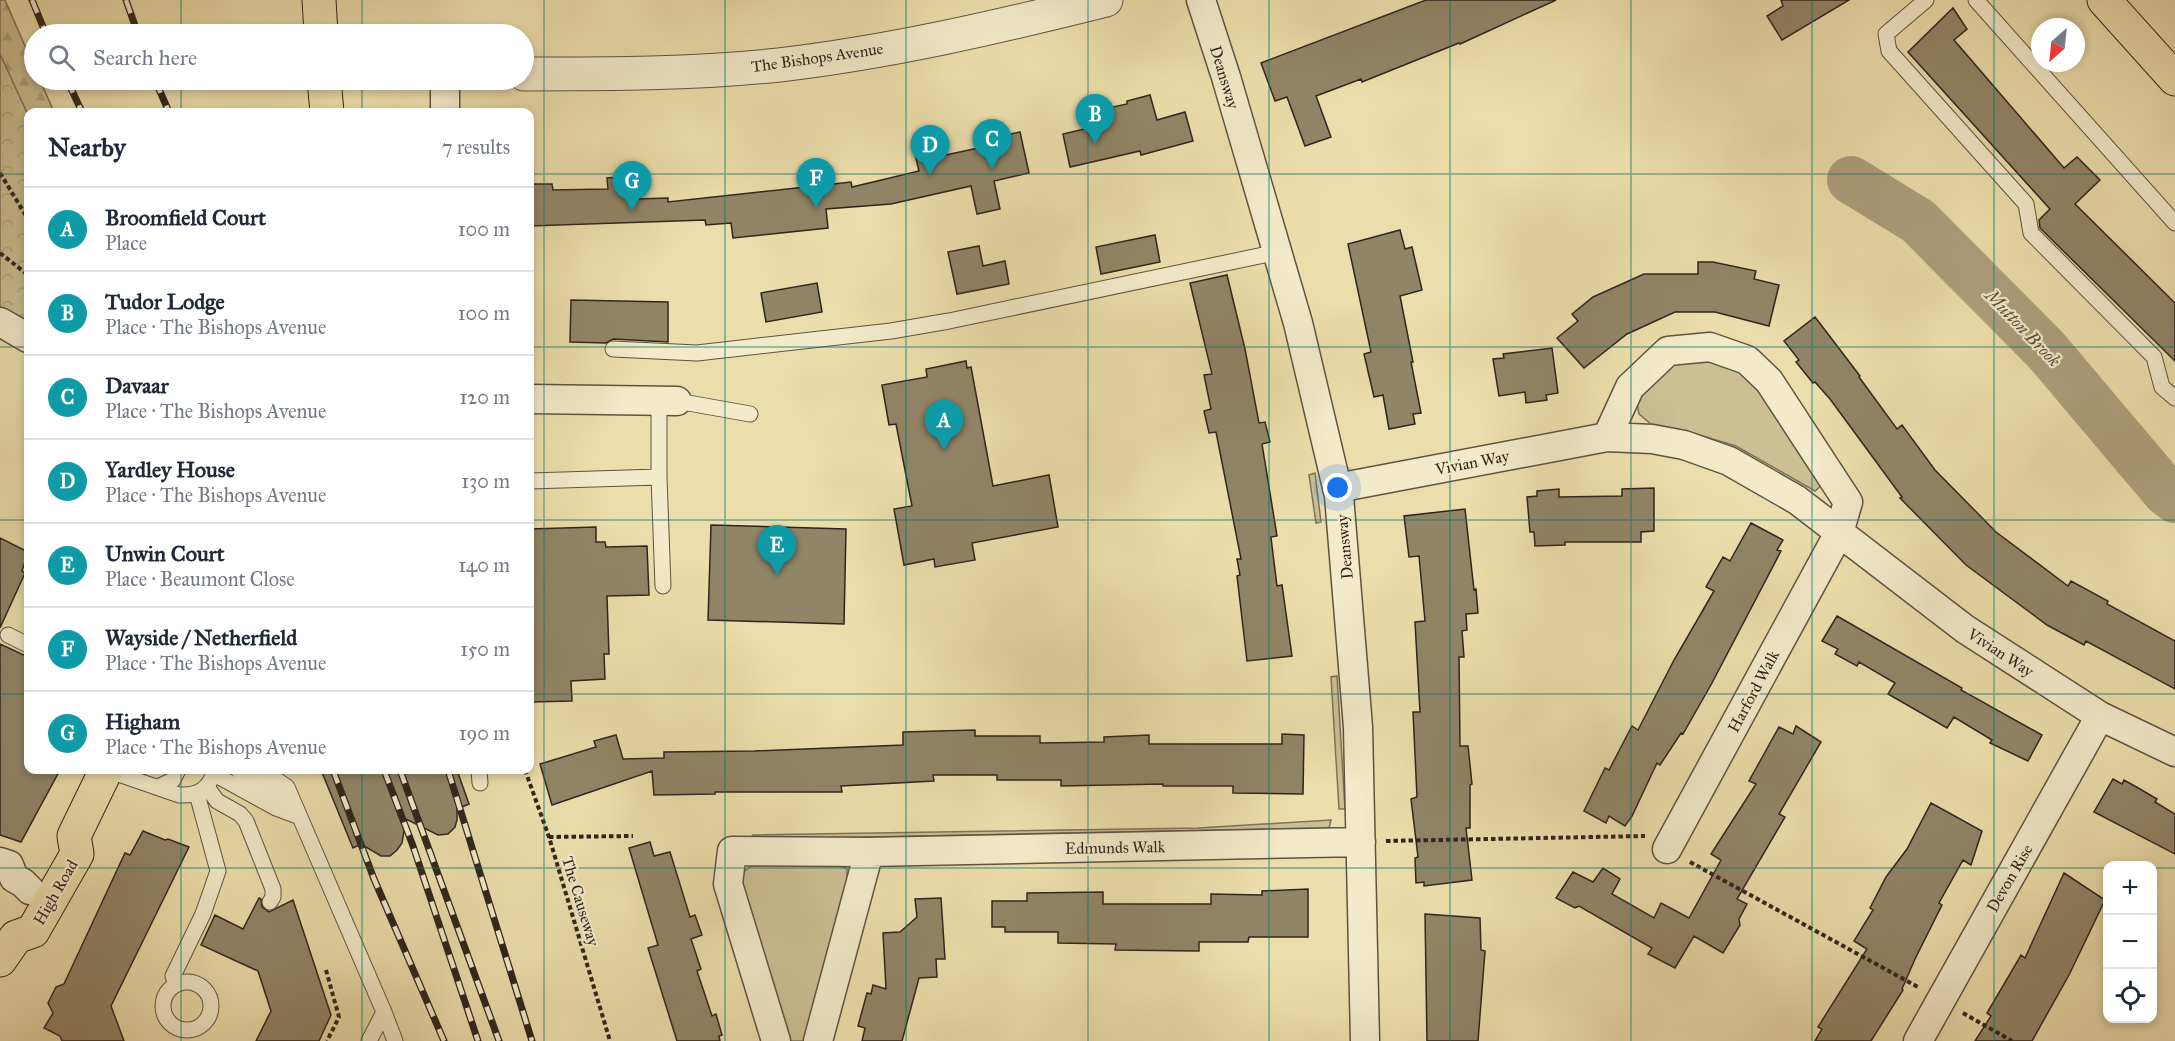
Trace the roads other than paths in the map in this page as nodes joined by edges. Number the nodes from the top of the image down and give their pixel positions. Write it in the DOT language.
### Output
graph roads {
  1 [pos="319,0"];
  2 [pos="1106,0"];
  3 [pos="1201,0"];
  4 [pos="1926,0"];
  5 [pos="1976,0"];
  6 [pos="2104,0"];
  7 [pos="320,24"];
  8 [pos="534,74"];
  9 [pos="2175,79"];
  10 [pos="445,90"];
  11 [pos="446,108"];
  12 [pos="2175,223"];
  13 [pos="1278,252"];
  14 [pos="0,322"];
  15 [pos="24,336"];
  16 [pos="613,349"];
  17 [pos="2175,398"];
  18 [pos="534,399"];
  19 [pos="668,401"];
  20 [pos="750,414"];
  21 [pos="1607,437"];
  22 [pos="659,477"];
  23 [pos="534,481"];
  24 [pos="1337,488"];
  25 [pos="1839,533"];
  26 [pos="663,586"];
  27 [pos="8,635"];
  28 [pos="24,643"];
  29 [pos="2100,716"];
  30 [pos="2175,752"];
  31 [pos="105,774"];
  32 [pos="119,774"];
  33 [pos="176,774"];
  34 [pos="244,774"];
  35 [pos="268,774"];
  36 [pos="208,781"];
  37 [pos="158,787"];
  38 [pos="300,817"];
  39 [pos="74,836"];
  40 [pos="1361,842"];
  41 [pos="1667,849"];
  42 [pos="869,852"];
  43 [pos="5,863"];
  44 [pos="30,890"];
  45 [pos="270,902"];
  46 [pos="8,948"];
  47 [pos="176,984"];
  48 [pos="384,1012"];
  49 [pos="369,1041"];
  50 [pos="395,1041"];
  51 [pos="776,1041"];
  52 [pos="818,1041"];
  53 [pos="1365,1041"];
  54 [pos="1918,1041"];
  1 -- 7 [label="main road"];
  2 -- 8 [label="street, The Bishops Avenue"];
  3 -- 13 [label="street, Deansway"];
  4 -- 17 [label="lane"];
  5 -- 12 [label="lane"];
  6 -- 9 [label="main road"];
  10 -- 11 [label="street"];
  13 -- 16 [label="lane"];
  13 -- 24 [label="street, Deansway"];
  14 -- 15 [label="street"];
  18 -- 19 [label="street"];
  19 -- 20 [label="lane"];
  19 -- 22 [label="lane"];
  21 -- 24 [label="street, Vivian Way"];
  21 -- 25 [label="street, Vivian Way"];
  21 -- 25 [label="street"];
  22 -- 23 [label="lane"];
  22 -- 26 [label="lane"];
  24 -- 40 [label="street, Deansway"];
  25 -- 29 [label="street, Vivian Way"];
  25 -- 41 [label="street, Harford Walk"];
  27 -- 28 [label="lane"];
  29 -- 30 [label="street, Vivian Way"];
  29 -- 54 [label="street, Devon Rise"];
  31 -- 39 [label="main road, High Road"];
  32 -- 37 [label="lane"];
  33 -- 37 [label="lane"];
  34 -- 38 [label="lane"];
  35 -- 38 [label="lane"];
  36 -- 37 [label="lane"];
  36 -- 38 [label="lane"];
  36 -- 45 [label="lane"];
  36 -- 47 [label="lane"];
  38 -- 48 [label="lane"];
  39 -- 44 [label="main road, High Road"];
  39 -- 46 [label="main road, High Road"];
  40 -- 42 [label="street, Edmunds Walk"];
  40 -- 53 [label="street, Deansway"];
  42 -- 51 [label="street, Edmunds Walk"];
  42 -- 52 [label="street"];
  43 -- 44 [label="street"];
  44 -- 46 [label="main road, High Road"];
  48 -- 49 [label="lane"];
  48 -- 50 [label="lane"];
}
